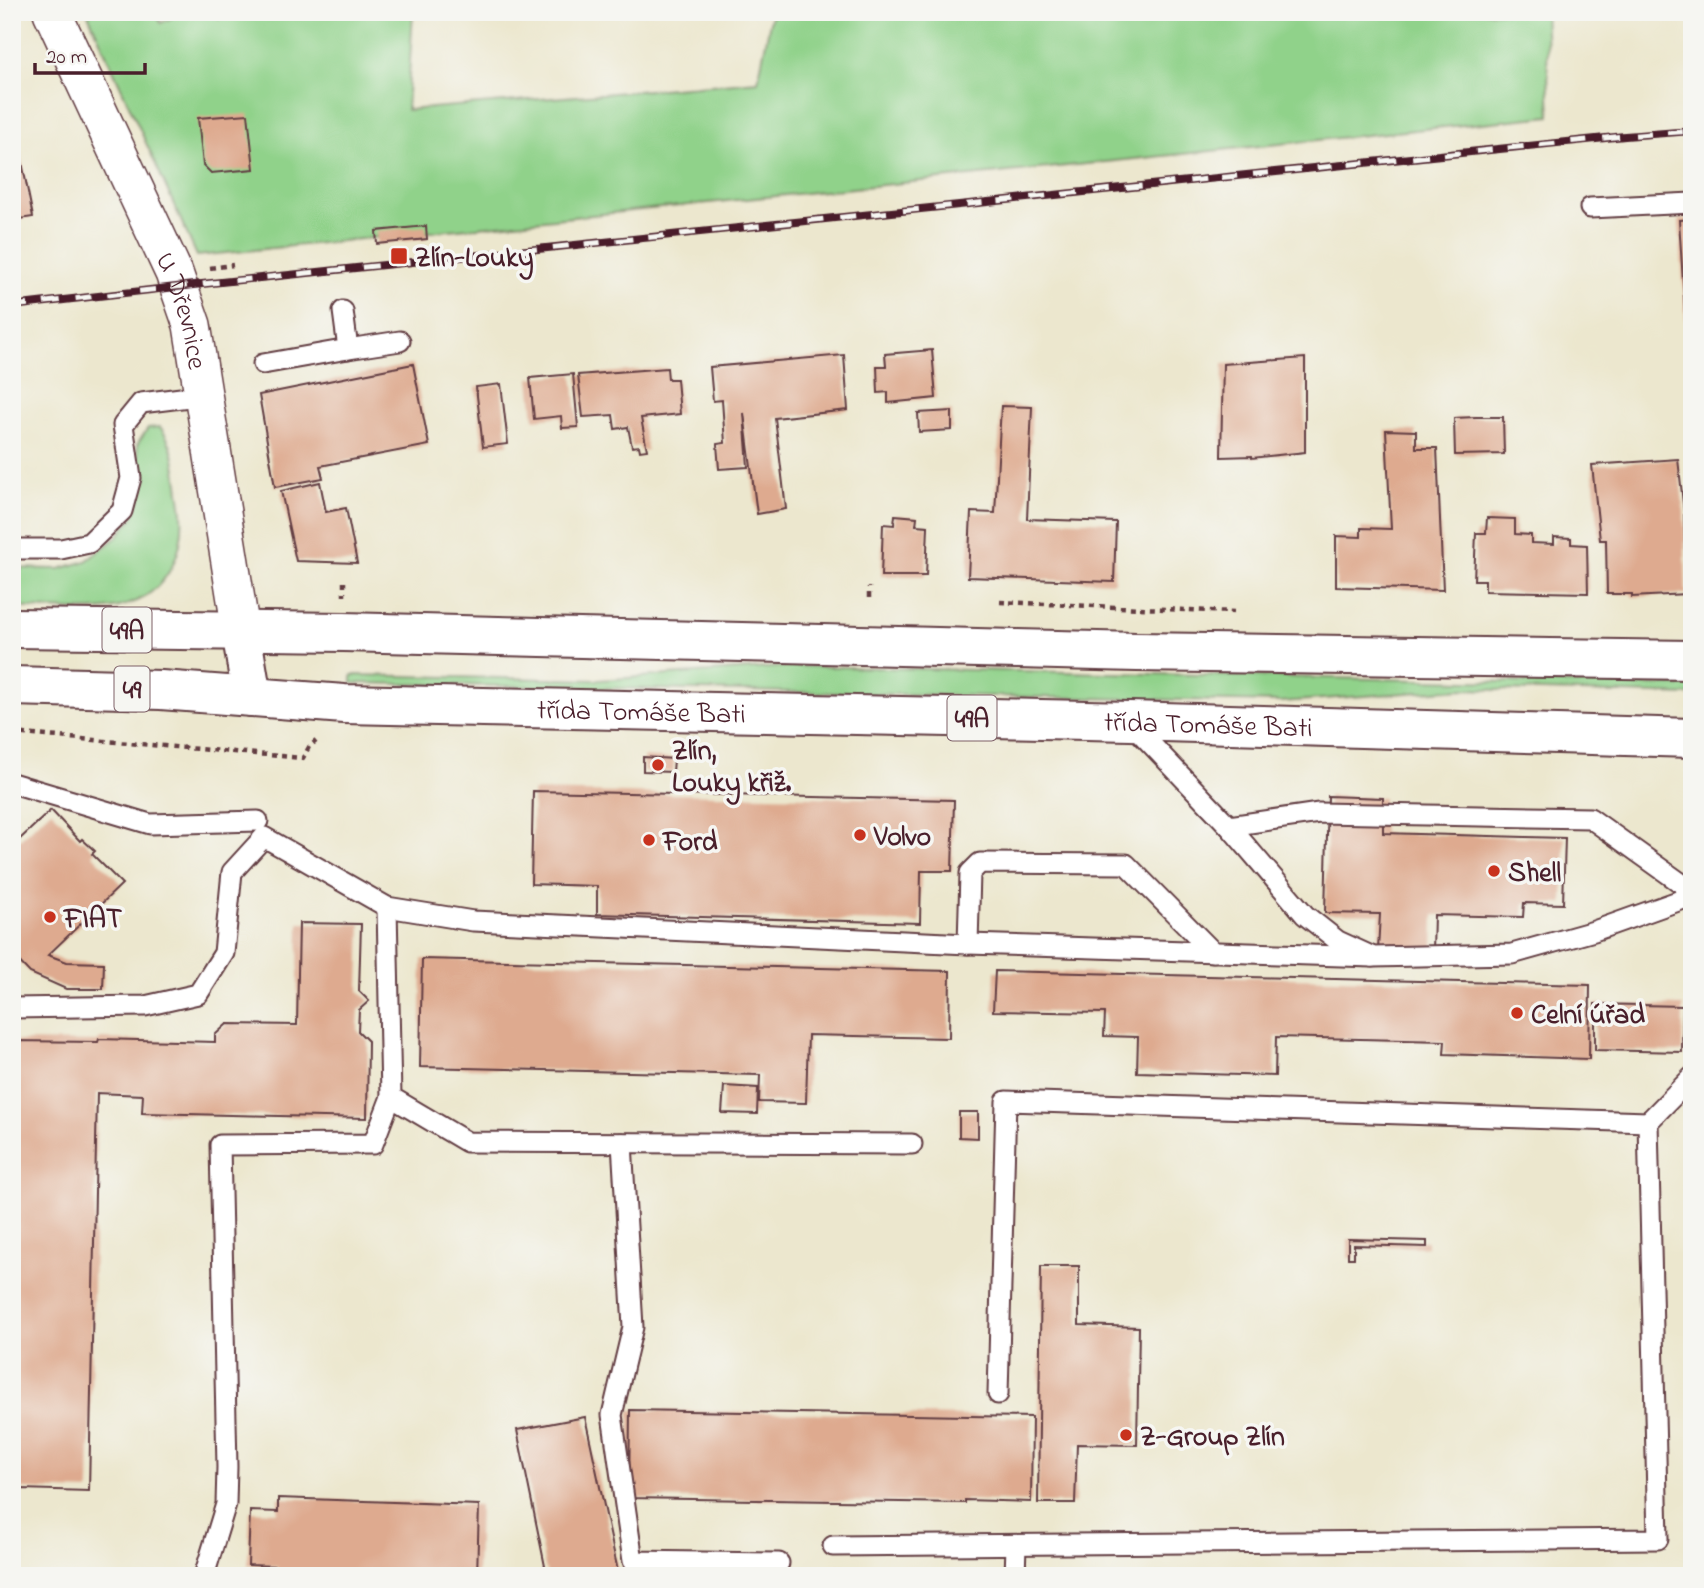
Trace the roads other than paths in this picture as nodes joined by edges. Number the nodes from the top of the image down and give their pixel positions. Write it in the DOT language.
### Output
graph roads {
  1 [pos="52,12"];
  2 [pos="1692,203"];
  3 [pos="1590,208"];
  4 [pos="343,311"];
  5 [pos="400,341"];
  6 [pos="348,349"];
  7 [pos="263,365"];
  8 [pos="205,395"];
  9 [pos="12,550"];
  10 [pos="12,628"];
  11 [pos="241,631"];
  12 [pos="1692,660"];
  13 [pos="12,686"];
  14 [pos="252,697"];
  15 [pos="1130,721"];
  16 [pos="1692,738"];
  17 [pos="12,783"];
  18 [pos="1229,826"];
  19 [pos="261,829"];
  20 [pos="1692,894"];
  21 [pos="387,907"];
  22 [pos="968,944"];
  23 [pos="1213,952"];
  24 [pos="1373,957"];
  25 [pos="12,1008"];
  26 [pos="1692,1077"];
  27 [pos="390,1097"];
  28 [pos="1648,1122"];
  29 [pos="622,1143"];
  30 [pos="912,1143"];
  31 [pos="998,1394"];
  32 [pos="1016,1545"];
  33 [pos="833,1546"];
  34 [pos="779,1563"];
  35 [pos="204,1576"];
  36 [pos="1015,1576"];
  1 -- 8 [label="street, U Dřevnice"];
  2 -- 3 [label="lane"];
  4 -- 6 [label="lane"];
  5 -- 6 [label="lane"];
  6 -- 7 [label="lane"];
  8 -- 9 [label="lane"];
  8 -- 11 [label="street, U Dřevnice"];
  10 -- 11 [label="main road, 49A"];
  11 -- 12 [label="main road, 49A"];
  11 -- 14 [label="main road"];
  13 -- 14 [label="main road, třída Tomáše Bati / 49"];
  14 -- 15 [label="main road, třída Tomáše Bati / 49A"];
  15 -- 16 [label="main road, třída Tomáše Bati / 49A"];
  15 -- 18 [label="lane"];
  17 -- 19 [label="lane"];
  18 -- 20 [label="lane"];
  18 -- 24 [label="lane"];
  19 -- 21 [label="lane"];
  19 -- 25 [label="lane"];
  20 -- 24 [label="lane"];
  21 -- 22 [label="lane"];
  21 -- 27 [label="lane"];
  22 -- 23 [label="lane"];
  22 -- 23 [label="lane"];
  23 -- 24 [label="lane"];
  26 -- 28 [label="lane"];
  27 -- 29 [label="lane"];
  27 -- 35 [label="lane"];
  28 -- 31 [label="lane"];
  28 -- 32 [label="lane"];
  29 -- 30 [label="lane"];
  29 -- 34 [label="lane"];
  32 -- 33 [label="lane"];
  32 -- 36 [label="lane"];
}
